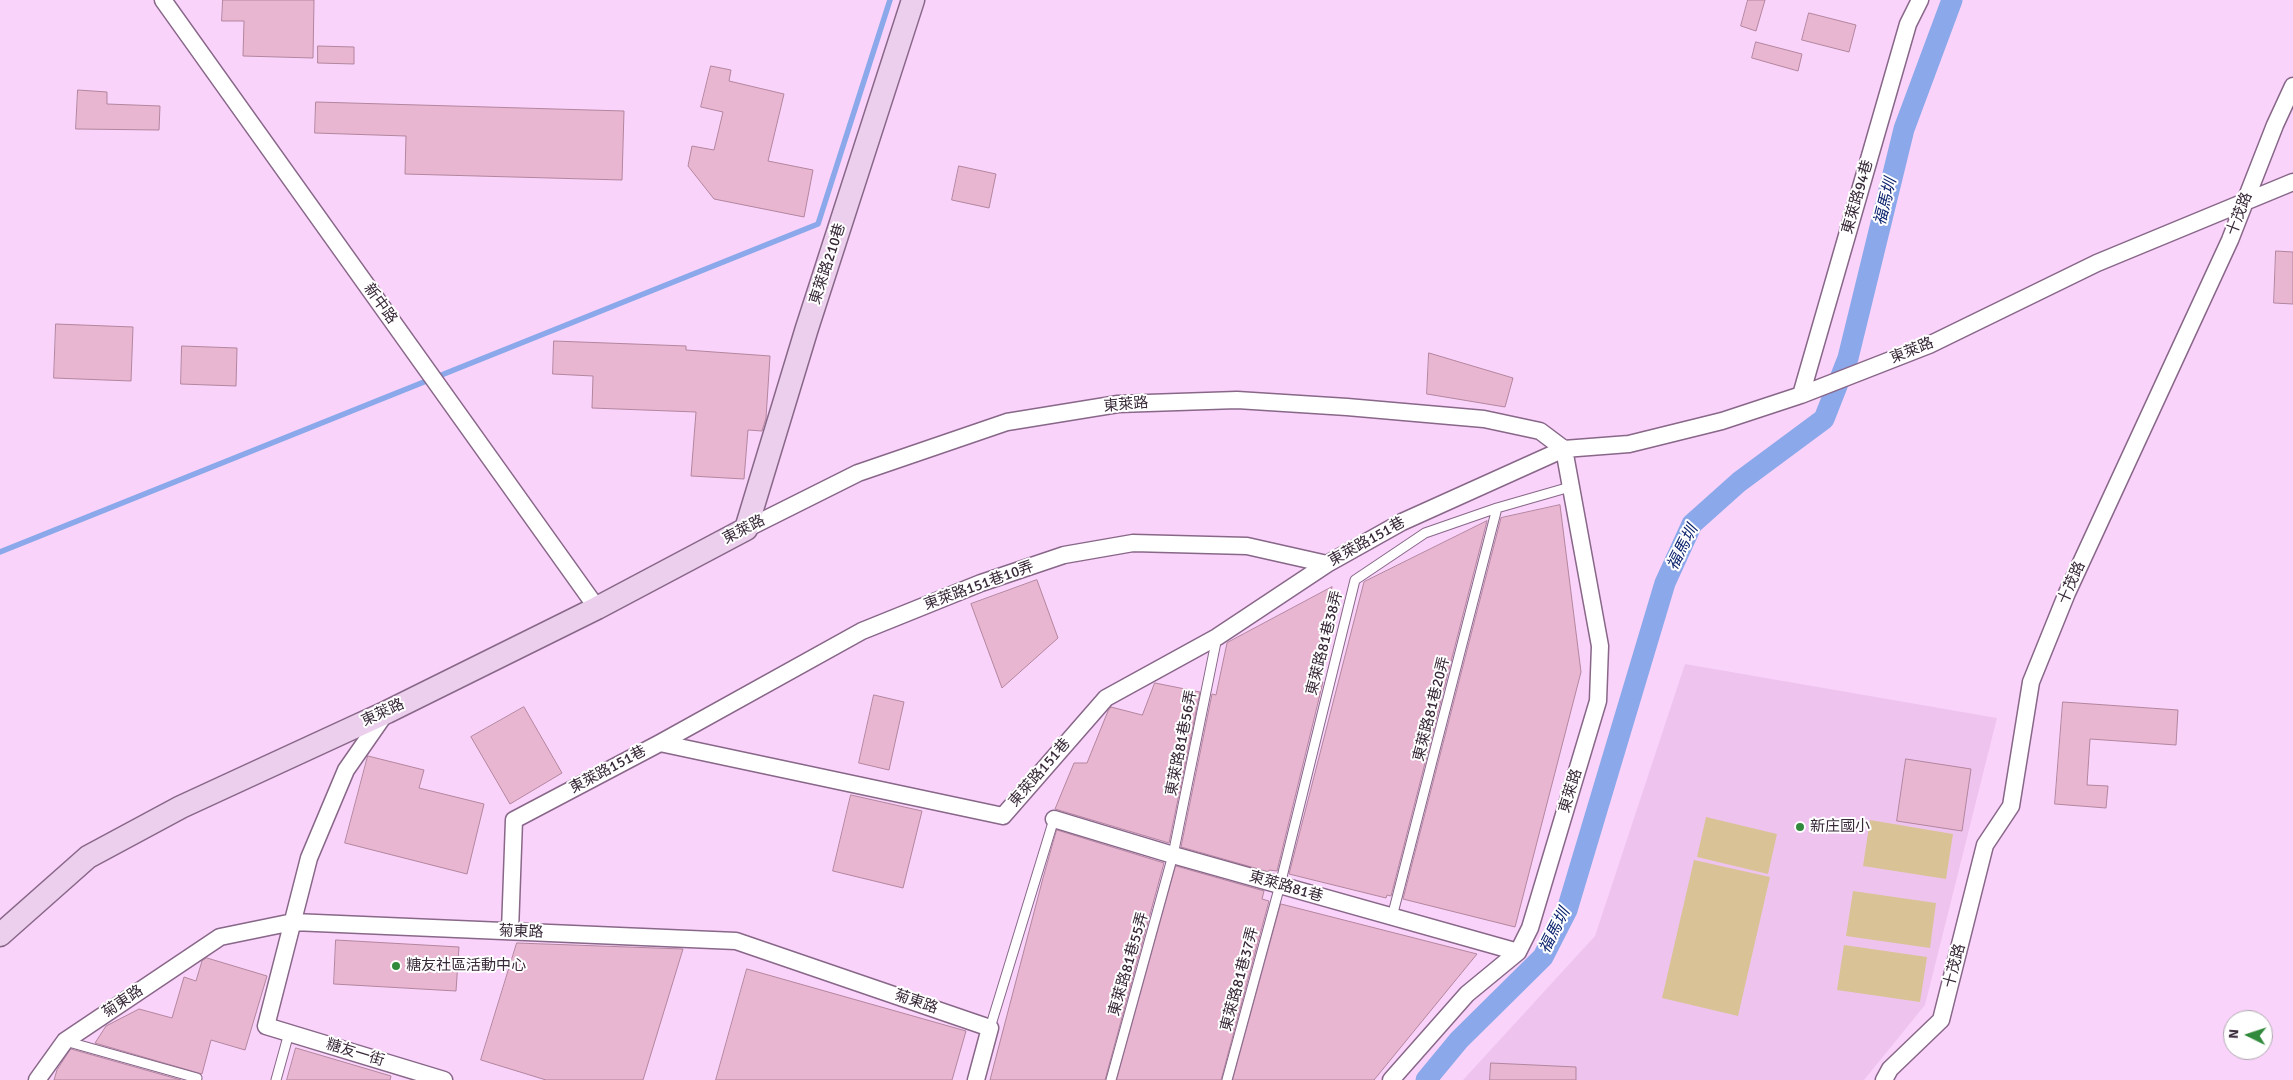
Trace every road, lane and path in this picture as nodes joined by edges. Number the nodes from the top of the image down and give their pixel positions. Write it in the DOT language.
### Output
graph roads {
  1 [pos="163,0"];
  2 [pos="912,0"];
  3 [pos="1920,0"];
  4 [pos="2293,86"];
  5 [pos="2293,182"];
  6 [pos="2244,204"];
  7 [pos="1800,395"];
  8 [pos="1564,448"];
  9 [pos="1570,486"];
  10 [pos="1498,508"];
  11 [pos="746,529"];
  12 [pos="1327,564"];
  13 [pos="597,608"];
  14 [pos="1217,637"];
  15 [pos="387,712"];
  16 [pos="660,743"];
  17 [pos="1054,819"];
  18 [pos="1173,855"];
  19 [pos="1280,885"];
  20 [pos="1392,917"];
  21 [pos="293,922"];
  22 [pos="510,931"];
  23 [pos="0,935"];
  24 [pos="1518,952"];
  25 [pos="990,1028"];
  26 [pos="289,1033"];
  27 [pos="65,1041"];
  28 [pos="395,1073"];
  29 [pos="197,1078"];
  30 [pos="37,1080"];
  31 [pos="276,1080"];
  32 [pos="444,1080"];
  33 [pos="976,1080"];
  34 [pos="1111,1080"];
  35 [pos="1227,1080"];
  36 [pos="1391,1080"];
  37 [pos="1884,1080"];
  1 -- 13 [label="street, 新中路"];
  2 -- 11 [label="street, 東萊路210巷"];
  3 -- 7 [label="street, 東萊路94巷"];
  4 -- 6 [label="street, 十茂路"];
  5 -- 6 [label="street, 東萊路"];
  6 -- 7 [label="street, 東萊路"];
  6 -- 37 [label="street, 十茂路"];
  7 -- 8 [label="street, 東萊路"];
  8 -- 9 [label="street, 東萊路"];
  8 -- 11 [label="street, 東萊路"];
  8 -- 12 [label="street, 東萊路151巷"];
  9 -- 10 [label="lane, 東萊路81巷38弄"];
  9 -- 24 [label="street, 東萊路"];
  10 -- 19 [label="lane, 東萊路81巷38弄"];
  10 -- 20 [label="lane, 東萊路81巷20弄"];
  11 -- 13 [label="street, 東萊路"];
  12 -- 14 [label="street, 東萊路151巷"];
  12 -- 16 [label="street, 東萊路151巷10弄"];
  13 -- 15 [label="street, 東萊路"];
  14 -- 16 [label="street, 東萊路151巷"];
  14 -- 18 [label="lane, 東萊路81巷56弄"];
  15 -- 21 [label="street"];
  15 -- 23 [label="street, 東萊路"];
  16 -- 22 [label="street, 東萊路151巷"];
  17 -- 18 [label="street, 東萊路81巷"];
  17 -- 25 [label="lane"];
  18 -- 19 [label="street, 東萊路81巷"];
  18 -- 34 [label="lane, 東萊路81巷55弄"];
  19 -- 20 [label="street, 東萊路81巷"];
  19 -- 35 [label="lane, 東萊路81巷37弄"];
  20 -- 24 [label="street, 東萊路81巷"];
  21 -- 22 [label="street, 菊東路"];
  21 -- 26 [label="street, 糖友一街"];
  21 -- 27 [label="street, 菊東路"];
  22 -- 25 [label="street, 菊東路"];
  24 -- 36 [label="street, 東萊路"];
  25 -- 33 [label="street"];
  26 -- 28 [label="street, 糖友一街"];
  26 -- 31 [label="lane"];
  27 -- 29 [label="lane"];
  27 -- 30 [label="street, 菊東路"];
  28 -- 32 [label="street, 糖友一街"];
}
